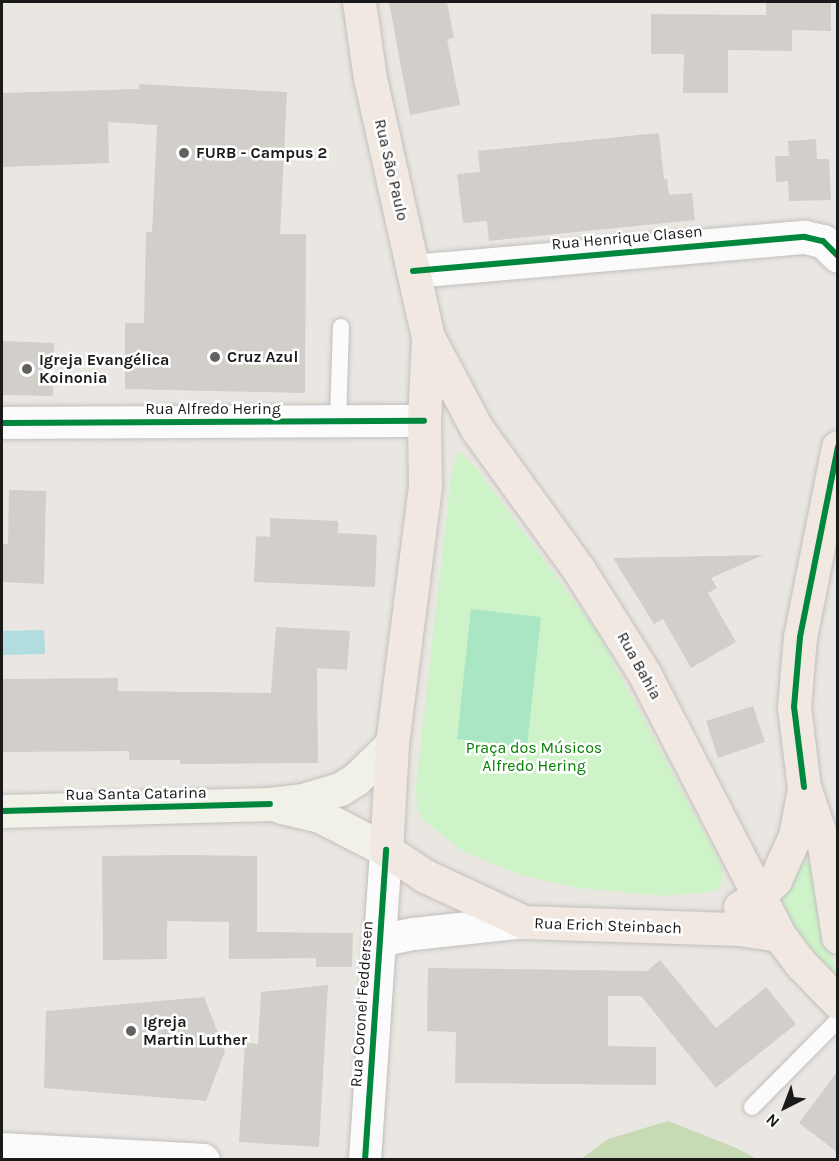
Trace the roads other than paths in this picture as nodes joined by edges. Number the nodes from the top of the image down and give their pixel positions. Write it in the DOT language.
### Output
graph roads {
  1 [pos="359,2"];
  2 [pos="837,256"];
  3 [pos="413,271"];
  4 [pos="341,327"];
  5 [pos="428,337"];
  6 [pos="338,421"];
  7 [pos="424,421"];
  8 [pos="2,423"];
  9 [pos="837,447"];
  10 [pos="392,744"];
  11 [pos="804,788"];
  12 [pos="270,804"];
  13 [pos="2,811"];
  14 [pos="386,850"];
  15 [pos="757,897"];
  16 [pos="524,922"];
  17 [pos="691,929"];
  18 [pos="779,935"];
  19 [pos="837,937"];
  20 [pos="380,941"];
  21 [pos="837,1002"];
  22 [pos="837,1020"];
  23 [pos="752,1107"];
  24 [pos="2,1149"];
  25 [pos="204,1160"];
  26 [pos="366,1160"];
  1 -- 3 [label="main road, Rua São Paulo"];
  2 -- 3 [label="street, Rua Henrique Clasen"];
  3 -- 5 [label="main road, Rua São Paulo"];
  4 -- 6 [label="lane"];
  5 -- 7 [label="main road, Rua Coronel Feddersen"];
  5 -- 15 [label="main road, Rua Bahia"];
  6 -- 7 [label="street, Rua Alfredo Hering"];
  6 -- 8 [label="street, Rua Alfredo Hering"];
  7 -- 10 [label="main road, Rua Coronel Feddersen"];
  9 -- 11 [label="main road"];
  10 -- 12 [label="main road, Rua Santa Catarina"];
  10 -- 14 [label="main road, Rua Coronel Feddersen"];
  11 -- 15 [label="main road, Rua Erich Steinbach"];
  11 -- 19 [label="main road"];
  12 -- 13 [label="main road, Rua Santa Catarina"];
  12 -- 14 [label="main road, Rua Santa Catarina"];
  14 -- 16 [label="main road, Rua Erich Steinbach"];
  14 -- 20 [label="street, Rua Coronel Feddersen"];
  15 -- 17 [label="main road, Rua Erich Steinbach"];
  15 -- 18 [label="main road, Rua Bahia"];
  16 -- 17 [label="main road, Rua Erich Steinbach"];
  16 -- 20 [label="street, Rua Erich Steinbach"];
  17 -- 18 [label="main road, Rua Erich Steinbach"];
  18 -- 21 [label="main road, Rua Bahia"];
  20 -- 26 [label="street, Rua Coronel Feddersen"];
  22 -- 23 [label="lane"];
  24 -- 25 [label="street"];
}
